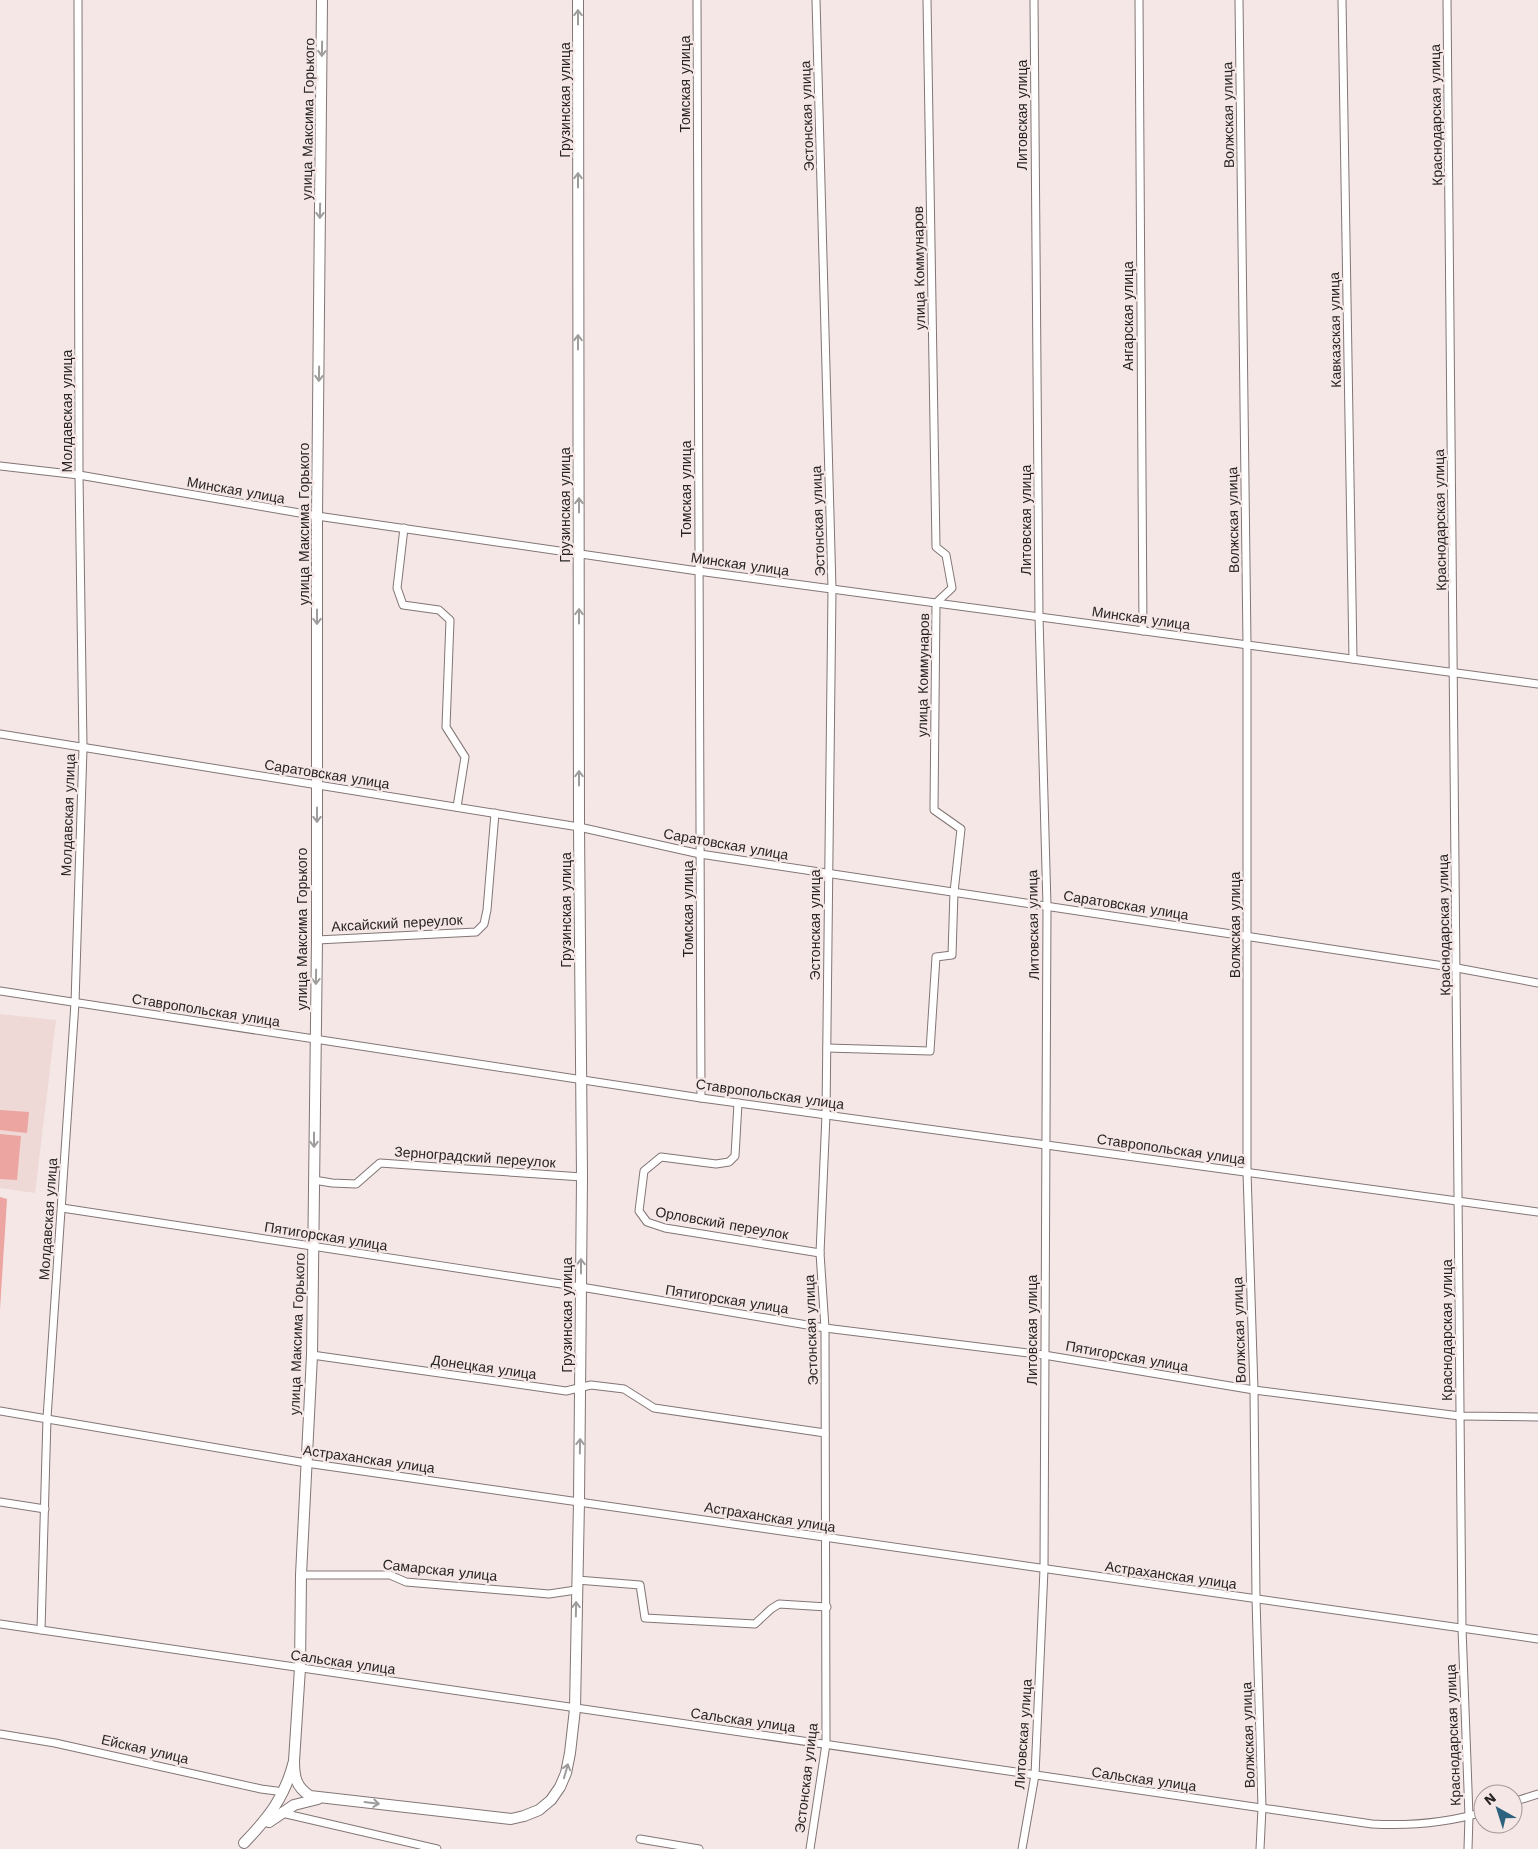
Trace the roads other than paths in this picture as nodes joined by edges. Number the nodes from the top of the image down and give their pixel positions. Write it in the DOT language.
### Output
graph roads {
  1 [pos="78,0"];
  2 [pos="322,0"];
  3 [pos="578,0"];
  4 [pos="697,0"];
  5 [pos="816,0"];
  6 [pos="928,0"];
  7 [pos="1034,0"];
  8 [pos="1139,0"];
  9 [pos="1239,0"];
  10 [pos="1342,0"];
  11 [pos="1448,0"];
  12 [pos="0,466"];
  13 [pos="79,476"];
  14 [pos="317,516"];
  15 [pos="404,528"];
  16 [pos="579,553"];
  17 [pos="698,571"];
  18 [pos="832,589"];
  19 [pos="936,603"];
  20 [pos="1039,617"];
  21 [pos="1143,631"];
  22 [pos="1247,645"];
  23 [pos="1353,659"];
  24 [pos="1454,673"];
  25 [pos="1538,684"];
  26 [pos="0,734"];
  27 [pos="83,748"];
  28 [pos="317,786"];
  29 [pos="457,807"];
  30 [pos="495,813"];
  31 [pos="579,827"];
  32 [pos="700,854"];
  33 [pos="828,873"];
  34 [pos="954,892"];
  35 [pos="1046,906"];
  36 [pos="1248,936"];
  37 [pos="316,940"];
  38 [pos="1457,968"];
  39 [pos="1538,983"];
  40 [pos="0,991"];
  41 [pos="75,1003"];
  42 [pos="315,1039"];
  43 [pos="827,1048"];
  44 [pos="581,1079"];
  45 [pos="701,1098"];
  46 [pos="738,1103"];
  47 [pos="826,1115"];
  48 [pos="1046,1145"];
  49 [pos="1247,1172"];
  50 [pos="582,1177"];
  51 [pos="314,1180"];
  52 [pos="1459,1201"];
  53 [pos="62,1208"];
  54 [pos="1538,1212"];
  55 [pos="313,1246"];
  56 [pos="820,1253"];
  57 [pos="581,1287"];
  58 [pos="826,1328"];
  59 [pos="312,1355"];
  60 [pos="1044,1355"];
  61 [pos="580,1388"];
  62 [pos="1254,1390"];
  63 [pos="0,1411"];
  64 [pos="1460,1416"];
  65 [pos="1538,1417"];
  66 [pos="48,1418"];
  67 [pos="825,1433"];
  68 [pos="306,1463"];
  69 [pos="579,1501"];
  70 [pos="0,1502"];
  71 [pos="45,1509"];
  72 [pos="824,1538"];
  73 [pos="1044,1570"];
  74 [pos="301,1574"];
  75 [pos="576,1585"];
  76 [pos="1256,1599"];
  77 [pos="827,1607"];
  78 [pos="0,1624"];
  79 [pos="1462,1628"];
  80 [pos="41,1630"];
  81 [pos="1538,1639"];
  82 [pos="300,1668"];
  83 [pos="575,1709"];
  84 [pos="0,1734"];
  85 [pos="826,1744"];
  86 [pos="294,1761"];
  87 [pos="1034,1775"];
  88 [pos="284,1792"];
  89 [pos="1538,1794"];
  90 [pos="324,1798"];
  91 [pos="1523,1799"];
  92 [pos="1262,1808"];
  93 [pos="282,1813"];
  94 [pos="1473,1815"];
  95 [pos="1469,1816"];
  96 [pos="640,1839"];
  97 [pos="240,1846"];
  98 [pos="436,1849"];
  99 [pos="698,1849"];
  100 [pos="810,1849"];
  101 [pos="1022,1849"];
  102 [pos="1260,1849"];
  103 [pos="1468,1849"];
  1 -- 13 [label="street, Молдавская улица"];
  2 -- 14 [label="main road, улица Максима Горького, one-way"];
  16 -- 3 [label="main road, Грузинская улица, one-way"];
  4 -- 17 [label="street, Томская улица"];
  5 -- 18 [label="street, Эстонская улица"];
  6 -- 19 [label="street, улица Коммунаров"];
  7 -- 20 [label="street, Литовская улица"];
  8 -- 21 [label="street, Ангарская улица"];
  9 -- 22 [label="street, Волжская улица"];
  10 -- 23 [label="street, Кавказская улица"];
  11 -- 24 [label="street, Краснодарская улица"];
  12 -- 13 [label="street, Минская улица"];
  13 -- 14 [label="street, Минская улица"];
  13 -- 27 [label="street, Молдавская улица"];
  14 -- 15 [label="street, Минская улица"];
  14 -- 28 [label="main road, улица Максима Горького, one-way"];
  15 -- 16 [label="street, Минская улица"];
  15 -- 29 [label="street"];
  16 -- 17 [label="street, Минская улица"];
  31 -- 16 [label="main road, Грузинская улица, one-way"];
  17 -- 18 [label="street, Минская улица"];
  17 -- 32 [label="street, Томская улица"];
  18 -- 19 [label="street, Минская улица"];
  18 -- 33 [label="street, Эстонская улица"];
  19 -- 20 [label="street, Минская улица"];
  19 -- 34 [label="street, улица Коммунаров"];
  20 -- 21 [label="street, Минская улица"];
  20 -- 35 [label="street, Литовская улица"];
  21 -- 22 [label="street, Минская улица"];
  22 -- 23 [label="street, Минская улица"];
  22 -- 36 [label="street, Волжская улица"];
  23 -- 24 [label="street, Минская улица"];
  24 -- 25 [label="street, Минская улица"];
  24 -- 38 [label="street, Краснодарская улица"];
  26 -- 27 [label="street, Саратовская улица"];
  27 -- 28 [label="street, Саратовская улица"];
  27 -- 41 [label="street, Молдавская улица"];
  28 -- 29 [label="street, Саратовская улица"];
  28 -- 37 [label="main road, улица Максима Горького, one-way"];
  29 -- 30 [label="street, Саратовская улица"];
  30 -- 31 [label="street, Саратовская улица"];
  30 -- 37 [label="street, Аксайский переулок"];
  31 -- 32 [label="street, Саратовская улица"];
  31 -- 44 [label="main road, Грузинская улица"];
  32 -- 33 [label="street, Саратовская улица"];
  32 -- 45 [label="street, Томская улица"];
  33 -- 34 [label="street, Саратовская улица"];
  33 -- 43 [label="street, Эстонская улица"];
  34 -- 35 [label="street, Саратовская улица"];
  34 -- 43 [label="street, улица Коммунаров"];
  35 -- 36 [label="street, Саратовская улица"];
  35 -- 48 [label="street, Литовская улица"];
  36 -- 38 [label="street, Саратовская улица"];
  36 -- 49 [label="street, Волжская улица"];
  37 -- 42 [label="main road, улица Максима Горького, one-way"];
  38 -- 39 [label="street, Саратовская улица"];
  38 -- 52 [label="street, Краснодарская улица"];
  40 -- 41 [label="street, Ставропольская улица"];
  41 -- 42 [label="street, Ставропольская улица"];
  41 -- 53 [label="street, Молдавская улица"];
  42 -- 44 [label="street, Ставропольская улица"];
  42 -- 51 [label="main road, улица Максима Горького, one-way"];
  43 -- 47 [label="street, Эстонская улица"];
  44 -- 45 [label="street, Ставропольская улица"];
  44 -- 50 [label="main road, Грузинская улица"];
  45 -- 46 [label="street, Ставропольская улица"];
  46 -- 47 [label="street, Ставропольская улица"];
  46 -- 56 [label="street, Орловский переулок"];
  47 -- 48 [label="street, Ставропольская улица"];
  47 -- 56 [label="street, Эстонская улица"];
  48 -- 49 [label="street, Ставропольская улица"];
  48 -- 60 [label="street, Литовская улица"];
  49 -- 52 [label="street, Ставропольская улица"];
  49 -- 62 [label="street, Волжская улица"];
  50 -- 51 [label="street, Зерноградский переулок"];
  57 -- 50 [label="main road, Грузинская улица, one-way"];
  51 -- 55 [label="main road, улица Максима Горького"];
  52 -- 54 [label="street, Ставропольская улица"];
  52 -- 64 [label="street, Краснодарская улица"];
  53 -- 55 [label="street, Пятигорская улица"];
  53 -- 66 [label="street, Молдавская улица"];
  55 -- 57 [label="street, Пятигорская улица"];
  55 -- 59 [label="main road, улица Максима Горького"];
  56 -- 58 [label="street, Эстонская улица"];
  57 -- 58 [label="street, Пятигорская улица"];
  57 -- 61 [label="main road, Грузинская улица"];
  58 -- 60 [label="street, Пятигорская улица"];
  58 -- 67 [label="street, Эстонская улица"];
  59 -- 61 [label="street, Донецкая улица"];
  59 -- 68 [label="main road, улица Максима Горького"];
  60 -- 62 [label="street, Пятигорская улица"];
  60 -- 73 [label="street, Литовская улица"];
  61 -- 67 [label="street, Донецкая улица"];
  69 -- 61 [label="main road, Грузинская улица, one-way"];
  62 -- 64 [label="street, Пятигорская улица"];
  62 -- 76 [label="street, Волжская улица"];
  63 -- 66 [label="street, Астраханская улица"];
  64 -- 65 [label="street, Пятигорская улица"];
  64 -- 79 [label="street, Краснодарская улица"];
  66 -- 68 [label="street, Астраханская улица"];
  66 -- 71 [label="street, Молдавская улица"];
  67 -- 72 [label="street, Эстонская улица"];
  68 -- 69 [label="street, Астраханская улица"];
  68 -- 74 [label="main road, улица Максима Горького"];
  69 -- 72 [label="street, Астраханская улица"];
  69 -- 75 [label="main road, Грузинская улица"];
  70 -- 71 [label="street"];
  71 -- 80 [label="street, Молдавская улица"];
  72 -- 73 [label="street, Астраханская улица"];
  72 -- 77 [label="street, Эстонская улица"];
  73 -- 76 [label="street, Астраханская улица"];
  73 -- 87 [label="street, Литовская улица"];
  74 -- 75 [label="street, Самарская улица"];
  74 -- 82 [label="main road, улица Максима Горького"];
  75 -- 77 [label="street, Самарская улица"];
  83 -- 75 [label="main road, Грузинская улица, one-way"];
  76 -- 79 [label="street, Астраханская улица"];
  76 -- 92 [label="street, Волжская улица"];
  77 -- 85 [label="street, Эстонская улица"];
  78 -- 80 [label="street, Сальская улица"];
  79 -- 81 [label="street, Астраханская улица"];
  79 -- 95 [label="street, Краснодарская улица"];
  80 -- 82 [label="street, Сальская улица"];
  82 -- 83 [label="street, Сальская улица"];
  82 -- 86 [label="main road, улица Максима Горького"];
  83 -- 85 [label="street, Сальская улица"];
  90 -- 83 [label="main road, Грузинская улица, one-way"];
  84 -- 88 [label="street, Ейская улица"];
  85 -- 87 [label="street, Сальская улица"];
  85 -- 100 [label="street, Эстонская улица"];
  86 -- 88 [label="main road, улица Максима Горького"];
  86 -- 90 [label="main road"];
  87 -- 92 [label="street, Сальская улица"];
  87 -- 101 [label="street, Литовская улица"];
  88 -- 97 [label="main road, улица Максима Горького"];
  89 -- 91 [label="street"];
  90 -- 93 [label="main road"];
  92 -- 95 [label="street, Сальская улица"];
  92 -- 102 [label="street, Волжская улица"];
  93 -- 97 [label="main road"];
  93 -- 98 [label="street"];
  94 -- 95 [label="street, Сальская улица"];
  95 -- 103 [label="street, Краснодарская улица"];
  96 -- 99 [label="street"];
}
